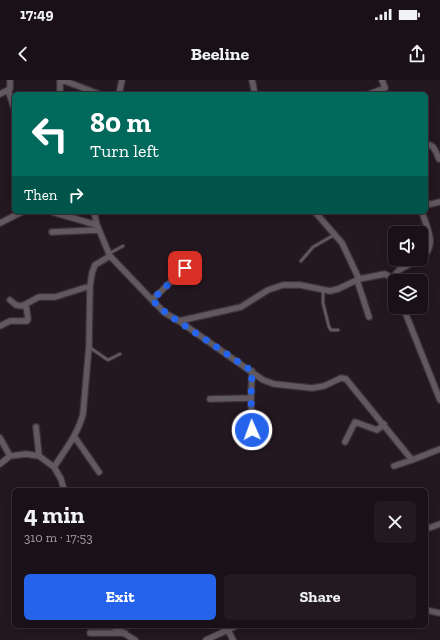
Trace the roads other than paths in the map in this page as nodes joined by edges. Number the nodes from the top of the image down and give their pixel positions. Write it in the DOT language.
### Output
graph roads {
  1 [pos="10,80"];
  2 [pos="61,80"];
  3 [pos="122,80"];
  4 [pos="252,80"];
  5 [pos="382,80"];
  6 [pos="385,80"];
  7 [pos="8,90"];
  8 [pos="385,91"];
  9 [pos="60,92"];
  10 [pos="94,92"];
  11 [pos="119,92"];
  12 [pos="255,92"];
  13 [pos="0,94"];
  14 [pos="12,102"];
  15 [pos="428,144"];
  16 [pos="439,159"];
  17 [pos="440,202"];
  18 [pos="428,205"];
  19 [pos="18,214"];
  20 [pos="58,214"];
  21 [pos="95,214"];
  22 [pos="317,214"];
  23 [pos="423,214"];
  24 [pos="0,224"];
  25 [pos="427,226"];
  26 [pos="98,227"];
  27 [pos="428,230"];
  28 [pos="52,232"];
  29 [pos="334,235"];
  30 [pos="123,246"];
  31 [pos="428,251"];
  32 [pos="110,255"];
  33 [pos="301,261"];
  34 [pos="406,266"];
  35 [pos="185,268"];
  36 [pos="396,274"];
  37 [pos="388,276"];
  38 [pos="358,279"];
  39 [pos="90,286"];
  40 [pos="323,290"];
  41 [pos="10,300"];
  42 [pos="152,300"];
  43 [pos="26,305"];
  44 [pos="406,314"];
  45 [pos="369,317"];
  46 [pos="179,321"];
  47 [pos="0,326"];
  48 [pos="338,330"];
  49 [pos="89,346"];
  50 [pos="120,354"];
  51 [pos="252,371"];
  52 [pos="439,396"];
  53 [pos="251,398"];
  54 [pos="210,399"];
  55 [pos="384,424"];
  56 [pos="36,428"];
  57 [pos="252,430"];
  58 [pos="74,436"];
  59 [pos="0,438"];
  60 [pos="345,442"];
  61 [pos="440,449"];
  62 [pos="10,456"];
  63 [pos="39,456"];
  64 [pos="412,460"];
  65 [pos="0,464"];
  66 [pos="394,466"];
  67 [pos="54,467"];
  68 [pos="99,472"];
  69 [pos="63,488"];
  70 [pos="440,524"];
  71 [pos="428,528"];
  72 [pos="428,610"];
  73 [pos="440,613"];
  74 [pos="116,628"];
  75 [pos="232,628"];
  76 [pos="228,630"];
  77 [pos="90,633"];
  78 [pos="125,633"];
  79 [pos="135,640"];
  80 [pos="206,640"];
  81 [pos="234,640"];
  1 -- 7 [label="street"];
  2 -- 9 [label="street"];
  2 -- 10 [label="street"];
  3 -- 11 [label="street"];
  4 -- 12 [label="street"];
  5 -- 8 [label="street"];
  6 -- 8 [label="street"];
  7 -- 13 [label="street"];
  7 -- 14 [label="street"];
  15 -- 16 [label="street"];
  17 -- 18 [label="street"];
  19 -- 24 [label="street"];
  20 -- 26 [label="street"];
  21 -- 26 [label="street"];
  22 -- 29 [label="street"];
  23 -- 25 [label="street"];
  26 -- 28 [label="street"];
  26 -- 32 [label="street"];
  27 -- 31 [label="street"];
  29 -- 33 [label="lane"];
  29 -- 38 [label="street"];
  30 -- 32 [label="lane"];
  32 -- 39 [label="street"];
  32 -- 42 [label="street"];
  34 -- 36 [label="street"];
  35 -- 42 [label="street"];
  37 -- 38 [label="street"];
  38 -- 40 [label="street"];
  38 -- 45 [label="street"];
  39 -- 43 [label="street"];
  39 -- 49 [label="street"];
  40 -- 46 [label="street"];
  40 -- 48 [label="lane"];
  41 -- 43 [label="street"];
  42 -- 46 [label="street"];
  43 -- 47 [label="street"];
  44 -- 52 [label="street"];
  46 -- 51 [label="street"];
  49 -- 50 [label="lane"];
  49 -- 58 [label="street"];
  51 -- 53 [label="street"];
  51 -- 55 [label="street"];
  53 -- 54 [label="street"];
  53 -- 57 [label="street"];
  55 -- 60 [label="street"];
  55 -- 64 [label="street"];
  56 -- 63 [label="street"];
  58 -- 67 [label="street"];
  58 -- 68 [label="street"];
  59 -- 62 [label="street"];
  61 -- 64 [label="street"];
  62 -- 63 [label="street"];
  62 -- 65 [label="street"];
  63 -- 67 [label="street"];
  64 -- 66 [label="street"];
  67 -- 69 [label="street"];
  70 -- 71 [label="street"];
  72 -- 73 [label="street"];
  74 -- 78 [label="street"];
  75 -- 76 [label="street"];
  76 -- 80 [label="street"];
  76 -- 81 [label="street"];
  77 -- 78 [label="street"];
  78 -- 79 [label="street"];
}
